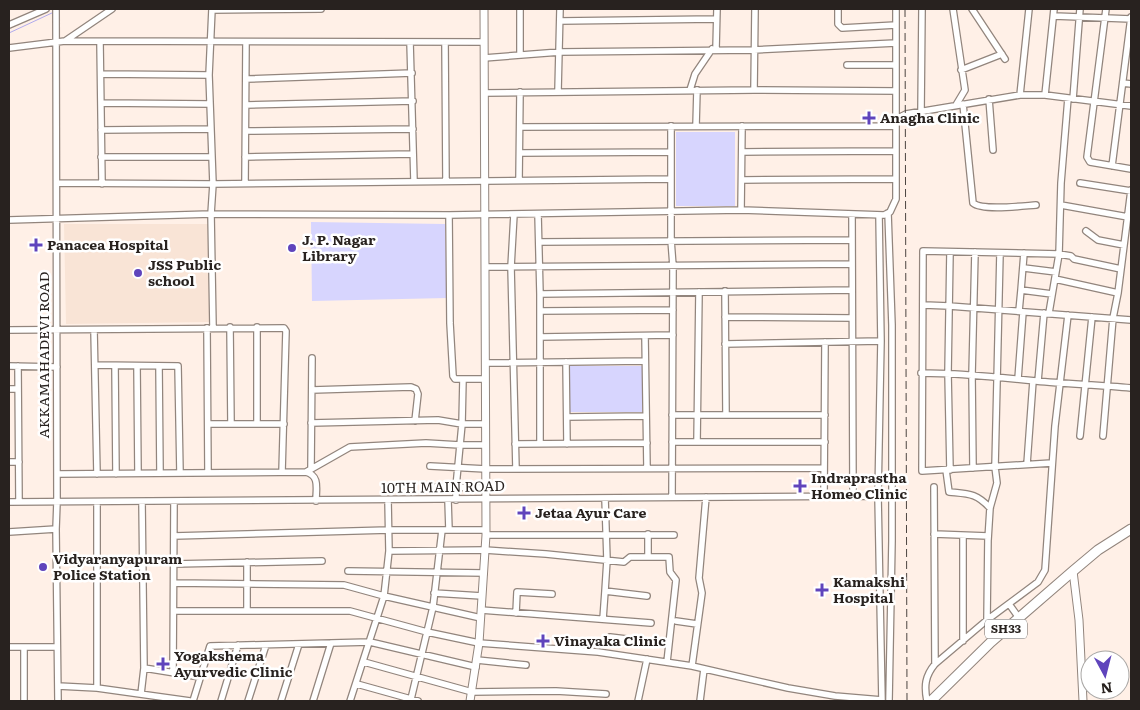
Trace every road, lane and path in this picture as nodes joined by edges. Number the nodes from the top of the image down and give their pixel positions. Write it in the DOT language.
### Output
graph roads {
  1 [pos="22,9"];
  2 [pos="46,9"];
  3 [pos="56,9"];
  4 [pos="112,9"];
  5 [pos="212,9"];
  6 [pos="247,9"];
  7 [pos="272,9"];
  8 [pos="321,9"];
  9 [pos="484,9"];
  10 [pos="520,9"];
  11 [pos="560,9"];
  12 [pos="717,9"];
  13 [pos="755,9"];
  14 [pos="838,9"];
  15 [pos="896,9"];
  16 [pos="922,9"];
  17 [pos="953,9"];
  18 [pos="972,9"];
  19 [pos="1029,9"];
  20 [pos="1054,9"];
  21 [pos="1080,9"];
  22 [pos="1106,9"];
  23 [pos="1054,16"];
  24 [pos="1080,17"];
  25 [pos="22,18"];
  26 [pos="1105,18"];
  27 [pos="1131,18"];
  28 [pos="716,19"];
  29 [pos="560,21"];
  30 [pos="9,25"];
  31 [pos="896,25"];
  32 [pos="1130,37"];
  33 [pos="57,41"];
  34 [pos="65,41"];
  35 [pos="100,42"];
  36 [pos="211,42"];
  37 [pos="246,42"];
  38 [pos="410,42"];
  39 [pos="445,42"];
  40 [pos="484,42"];
  41 [pos="896,43"];
  42 [pos="9,48"];
  43 [pos="714,49"];
  44 [pos="754,50"];
  45 [pos="560,52"];
  46 [pos="520,55"];
  47 [pos="484,58"];
  48 [pos="1129,58"];
  49 [pos="847,65"];
  50 [pos="896,65"];
  51 [pos="961,70"];
  52 [pos="412,73"];
  53 [pos="100,74"];
  54 [pos="209,75"];
  55 [pos="246,79"];
  56 [pos="1123,83"];
  57 [pos="1131,84"];
  58 [pos="694,90"];
  59 [pos="754,90"];
  60 [pos="558,91"];
  61 [pos="896,91"];
  62 [pos="520,92"];
  63 [pos="484,93"];
  64 [pos="1020,95"];
  65 [pos="1045,95"];
  66 [pos="989,99"];
  67 [pos="1070,99"];
  68 [pos="413,100"];
  69 [pos="1092,102"];
  70 [pos="101,103"];
  71 [pos="210,104"];
  72 [pos="963,104"];
  73 [pos="246,105"];
  74 [pos="956,105"];
  75 [pos="1120,105"];
  76 [pos="1131,106"];
  77 [pos="921,112"];
  78 [pos="896,122"];
  79 [pos="671,126"];
  80 [pos="696,126"];
  81 [pos="742,126"];
  82 [pos="520,127"];
  83 [pos="210,129"];
  84 [pos="413,129"];
  85 [pos="101,130"];
  86 [pos="246,131"];
  87 [pos="993,150"];
  88 [pos="896,151"];
  89 [pos="671,152"];
  90 [pos="742,152"];
  91 [pos="520,153"];
  92 [pos="413,154"];
  93 [pos="101,157"];
  94 [pos="211,157"];
  95 [pos="245,157"];
  96 [pos="1112,166"];
  97 [pos="1131,169"];
  98 [pos="896,178"];
  99 [pos="671,179"];
  100 [pos="485,180"];
  101 [pos="520,180"];
  102 [pos="742,180"];
  103 [pos="414,181"];
  104 [pos="446,181"];
  105 [pos="245,182"];
  106 [pos="57,183"];
  107 [pos="1080,183"];
  108 [pos="102,184"];
  109 [pos="212,184"];
  110 [pos="1131,191"];
  111 [pos="1036,205"];
  112 [pos="1061,205"];
  113 [pos="741,210"];
  114 [pos="671,211"];
  115 [pos="888,213"];
  116 [pos="211,214"];
  117 [pos="514,214"];
  118 [pos="538,214"];
  119 [pos="852,214"];
  120 [pos="449,215"];
  121 [pos="485,215"];
  122 [pos="879,215"];
  123 [pos="56,217"];
  124 [pos="1128,217"];
  125 [pos="9,220"];
  126 [pos="1086,231"];
  127 [pos="671,240"];
  128 [pos="852,240"];
  129 [pos="539,242"];
  130 [pos="1124,245"];
  131 [pos="950,252"];
  132 [pos="975,252"];
  133 [pos="1000,253"];
  134 [pos="1024,253"];
  135 [pos="1058,254"];
  136 [pos="852,264"];
  137 [pos="673,266"];
  138 [pos="485,267"];
  139 [pos="511,267"];
  140 [pos="540,267"];
  141 [pos="1024,268"];
  142 [pos="1121,269"];
  143 [pos="1056,272"];
  144 [pos="1055,279"];
  145 [pos="852,290"];
  146 [pos="1021,290"];
  147 [pos="725,291"];
  148 [pos="673,292"];
  149 [pos="700,292"];
  150 [pos="1118,293"];
  151 [pos="540,294"];
  152 [pos="1052,294"];
  153 [pos="924,306"];
  154 [pos="950,306"];
  155 [pos="974,308"];
  156 [pos="673,310"];
  157 [pos="999,310"];
  158 [pos="540,311"];
  159 [pos="1021,311"];
  160 [pos="1046,313"];
  161 [pos="1068,315"];
  162 [pos="725,317"];
  163 [pos="1092,317"];
  164 [pos="852,318"];
  165 [pos="1113,318"];
  166 [pos="1131,320"];
  167 [pos="230,327"];
  168 [pos="257,327"];
  169 [pos="210,328"];
  170 [pos="9,330"];
  171 [pos="57,330"];
  172 [pos="94,330"];
  173 [pos="673,335"];
  174 [pos="645,336"];
  175 [pos="540,337"];
  176 [pos="852,341"];
  177 [pos="881,341"];
  178 [pos="825,342"];
  179 [pos="725,344"];
  180 [pos="312,358"];
  181 [pos="645,361"];
  182 [pos="513,362"];
  183 [pos="539,362"];
  184 [pos="566,362"];
  185 [pos="485,363"];
  186 [pos="95,365"];
  187 [pos="9,366"];
  188 [pos="18,366"];
  189 [pos="115,366"];
  190 [pos="137,366"];
  191 [pos="159,366"];
  192 [pos="57,367"];
  193 [pos="948,373"];
  194 [pos="922,374"];
  195 [pos="972,375"];
  196 [pos="998,376"];
  197 [pos="485,378"];
  198 [pos="463,379"];
  199 [pos="1018,379"];
  200 [pos="1036,381"];
  201 [pos="1060,382"];
  202 [pos="1087,384"];
  203 [pos="1106,386"];
  204 [pos="1131,388"];
  205 [pos="9,389"];
  206 [pos="18,389"];
  207 [pos="312,390"];
  208 [pos="672,415"];
  209 [pos="698,415"];
  210 [pos="726,415"];
  211 [pos="825,415"];
  212 [pos="646,416"];
  213 [pos="567,417"];
  214 [pos="415,420"];
  215 [pos="312,423"];
  216 [pos="208,424"];
  217 [pos="231,424"];
  218 [pos="257,424"];
  219 [pos="284,424"];
  220 [pos="462,424"];
  221 [pos="486,424"];
  222 [pos="1080,436"];
  223 [pos="1103,436"];
  224 [pos="672,442"];
  225 [pos="697,442"];
  226 [pos="824,442"];
  227 [pos="647,443"];
  228 [pos="486,444"];
  229 [pos="514,444"];
  230 [pos="540,444"];
  231 [pos="567,444"];
  232 [pos="460,446"];
  233 [pos="9,462"];
  234 [pos="19,462"];
  235 [pos="1052,463"];
  236 [pos="1027,464"];
  237 [pos="430,466"];
  238 [pos="458,467"];
  239 [pos="995,467"];
  240 [pos="648,468"];
  241 [pos="672,468"];
  242 [pos="824,468"];
  243 [pos="973,468"];
  244 [pos="486,469"];
  245 [pos="516,469"];
  246 [pos="308,470"];
  247 [pos="948,470"];
  248 [pos="208,472"];
  249 [pos="282,472"];
  250 [pos="138,473"];
  251 [pos="180,473"];
  252 [pos="57,474"];
  253 [pos="97,474"];
  254 [pos="116,474"];
  255 [pos="160,474"];
  256 [pos="435,487"];
  257 [pos="456,487"];
  258 [pos="934,487"];
  259 [pos="486,488"];
  260 [pos="824,496"];
  261 [pos="852,496"];
  262 [pos="878,496"];
  263 [pos="672,497"];
  264 [pos="706,497"];
  265 [pos="605,498"];
  266 [pos="486,499"];
  267 [pos="316,500"];
  268 [pos="388,500"];
  269 [pos="448,500"];
  270 [pos="456,500"];
  271 [pos="174,501"];
  272 [pos="9,502"];
  273 [pos="19,502"];
  274 [pos="58,502"];
  275 [pos="97,502"];
  276 [pos="142,502"];
  277 [pos="990,508"];
  278 [pos="56,529"];
  279 [pos="1131,529"];
  280 [pos="389,530"];
  281 [pos="445,530"];
  282 [pos="9,532"];
  283 [pos="486,533"];
  284 [pos="607,534"];
  285 [pos="648,534"];
  286 [pos="674,534"];
  287 [pos="934,534"];
  288 [pos="174,536"];
  289 [pos="964,536"];
  290 [pos="1131,536"];
  291 [pos="988,540"];
  292 [pos="440,550"];
  293 [pos="485,550"];
  294 [pos="389,551"];
  295 [pos="648,556"];
  296 [pos="607,560"];
  297 [pos="322,561"];
  298 [pos="1086,561"];
  299 [pos="247,562"];
  300 [pos="174,564"];
  301 [pos="348,571"];
  302 [pos="1073,571"];
  303 [pos="387,572"];
  304 [pos="437,573"];
  305 [pos="484,574"];
  306 [pos="174,583"];
  307 [pos="247,584"];
  308 [pos="604,591"];
  309 [pos="434,593"];
  310 [pos="552,594"];
  311 [pos="384,596"];
  312 [pos="482,596"];
  313 [pos="647,596"];
  314 [pos="1009,604"];
  315 [pos="433,607"];
  316 [pos="174,611"];
  317 [pos="247,611"];
  318 [pos="516,613"];
  319 [pos="481,614"];
  320 [pos="378,618"];
  321 [pos="1019,618"];
  322 [pos="603,619"];
  323 [pos="987,620"];
  324 [pos="676,622"];
  325 [pos="651,623"];
  326 [pos="697,624"];
  327 [pos="427,632"];
  328 [pos="610,637"];
  329 [pos="963,641"];
  330 [pos="370,642"];
  331 [pos="331,643"];
  332 [pos="479,643"];
  333 [pos="266,644"];
  334 [pos="299,644"];
  335 [pos="668,644"];
  336 [pos="238,645"];
  337 [pos="9,647"];
  338 [pos="24,647"];
  339 [pos="57,648"];
  340 [pos="422,653"];
  341 [pos="647,659"];
  342 [pos="364,662"];
  343 [pos="667,662"];
  344 [pos="476,664"];
  345 [pos="936,664"];
  346 [pos="526,665"];
  347 [pos="692,666"];
  348 [pos="144,668"];
  349 [pos="704,669"];
  350 [pos="173,673"];
  351 [pos="416,676"];
  352 [pos="200,677"];
  353 [pos="357,684"];
  354 [pos="58,686"];
  355 [pos="97,688"];
  356 [pos="472,692"];
  357 [pos="140,694"];
  358 [pos="606,694"];
  359 [pos="411,699"];
  360 [pos="845,699"];
  361 [pos="882,700"];
  362 [pos="24,701"];
  363 [pos="58,701"];
  364 [pos="191,701"];
  365 [pos="221,701"];
  366 [pos="248,701"];
  367 [pos="281,701"];
  368 [pos="313,701"];
  369 [pos="350,701"];
  370 [pos="418,701"];
  371 [pos="470,701"];
  372 [pos="638,701"];
  373 [pos="700,701"];
  374 [pos="889,701"];
  375 [pos="927,701"];
  376 [pos="931,701"];
  377 [pos="1083,701"];
  1 -- 25 [label="street"];
  2 -- 25 [label="street"];
  3 -- 33 [label="street, AKKAMAHADEVI ROAD"];
  4 -- 34 [label="street"];
  5 -- 6 [label="street"];
  5 -- 36 [label="street"];
  6 -- 7 [label="street"];
  7 -- 8 [label="street"];
  9 -- 40 [label="street"];
  10 -- 46 [label="street"];
  11 -- 29 [label="street"];
  12 -- 28 [label="street"];
  13 -- 44 [label="street"];
  14 -- 31 [label="street"];
  15 -- 31 [label="street"];
  16 -- 77 [label="street"];
  17 -- 51 [label="street"];
  18 -- 51 [label="street"];
  19 -- 64 [label="street"];
  20 -- 23 [label="street"];
  21 -- 24 [label="street"];
  22 -- 26 [label="street"];
  23 -- 24 [label="street"];
  23 -- 65 [label="street"];
  24 -- 26 [label="street"];
  24 -- 67 [label="street"];
  25 -- 30 [label="street"];
  26 -- 27 [label="street"];
  26 -- 69 [label="street"];
  27 -- 32 [label="street"];
  28 -- 29 [label="street"];
  28 -- 43 [label="street"];
  29 -- 45 [label="street"];
  31 -- 41 [label="street"];
  32 -- 48 [label="street"];
  33 -- 34 [label="street"];
  33 -- 42 [label="street"];
  33 -- 106 [label="street, AKKAMAHADEVI ROAD"];
  34 -- 35 [label="street"];
  35 -- 36 [label="street"];
  35 -- 53 [label="street"];
  36 -- 37 [label="street"];
  36 -- 54 [label="street"];
  37 -- 38 [label="street"];
  37 -- 55 [label="street"];
  38 -- 39 [label="street"];
  38 -- 52 [label="street"];
  39 -- 40 [label="street"];
  39 -- 104 [label="street"];
  40 -- 47 [label="street"];
  41 -- 44 [label="street"];
  41 -- 50 [label="street"];
  43 -- 44 [label="street"];
  43 -- 45 [label="street"];
  43 -- 58 [label="street"];
  44 -- 59 [label="street"];
  45 -- 46 [label="street"];
  45 -- 60 [label="street"];
  46 -- 47 [label="street"];
  47 -- 63 [label="street"];
  48 -- 56 [label="street"];
  49 -- 50 [label="street"];
  50 -- 61 [label="street"];
  51 -- 74 [label="street"];
  52 -- 55 [label="street"];
  52 -- 68 [label="street"];
  53 -- 54 [label="street"];
  53 -- 70 [label="street"];
  54 -- 71 [label="street"];
  55 -- 73 [label="street"];
  56 -- 57 [label="street"];
  56 -- 75 [label="street"];
  58 -- 59 [label="street"];
  58 -- 60 [label="street"];
  58 -- 80 [label="street"];
  59 -- 61 [label="street"];
  60 -- 62 [label="street"];
  61 -- 78 [label="street"];
  62 -- 63 [label="street"];
  62 -- 82 [label="street"];
  63 -- 100 [label="street"];
  64 -- 65 [label="street"];
  64 -- 66 [label="street"];
  65 -- 67 [label="street"];
  66 -- 72 [label="street"];
  66 -- 87 [label="street"];
  67 -- 69 [label="street"];
  67 -- 112 [label="street"];
  68 -- 73 [label="street"];
  68 -- 84 [label="street"];
  69 -- 75 [label="street"];
  69 -- 96 [label="street"];
  70 -- 71 [label="street"];
  70 -- 85 [label="street"];
  71 -- 83 [label="street"];
  72 -- 74 [label="street"];
  72 -- 111 [label="street"];
  73 -- 86 [label="street"];
  74 -- 77 [label="street"];
  75 -- 76 [label="street"];
  75 -- 96 [label="street"];
  77 -- 78 [label="street"];
  78 -- 81 [label="street"];
  78 -- 88 [label="street"];
  79 -- 80 [label="street"];
  79 -- 82 [label="street"];
  79 -- 89 [label="street"];
  80 -- 81 [label="street"];
  81 -- 90 [label="street"];
  82 -- 91 [label="street"];
  83 -- 85 [label="street"];
  83 -- 94 [label="street"];
  84 -- 86 [label="street"];
  84 -- 92 [label="street"];
  85 -- 93 [label="street"];
  86 -- 95 [label="street"];
  88 -- 90 [label="street"];
  88 -- 98 [label="street"];
  89 -- 91 [label="street"];
  89 -- 99 [label="street"];
  90 -- 102 [label="street"];
  91 -- 101 [label="street"];
  92 -- 95 [label="street"];
  92 -- 103 [label="street"];
  93 -- 94 [label="street"];
  93 -- 108 [label="street"];
  94 -- 109 [label="street"];
  95 -- 105 [label="street"];
  96 -- 97 [label="street"];
  98 -- 102 [label="street"];
  98 -- 115 [label="street"];
  99 -- 101 [label="street"];
  99 -- 114 [label="street"];
  100 -- 101 [label="street"];
  100 -- 104 [label="street"];
  100 -- 121 [label="street"];
  102 -- 113 [label="street"];
  103 -- 104 [label="street"];
  103 -- 105 [label="street"];
  105 -- 109 [label="street"];
  106 -- 108 [label="street"];
  106 -- 123 [label="street, AKKAMAHADEVI ROAD"];
  107 -- 110 [label="street"];
  108 -- 109 [label="street"];
  109 -- 116 [label="street"];
  110 -- 124 [label="street"];
  112 -- 124 [label="street"];
  112 -- 135 [label="street"];
  113 -- 114 [label="street"];
  113 -- 119 [label="street"];
  114 -- 118 [label="street"];
  114 -- 127 [label="street"];
  115 -- 122 [label="street"];
  115 -- 374 [label="street"];
  116 -- 120 [label="street"];
  116 -- 123 [label="street"];
  116 -- 169 [label="street"];
  117 -- 118 [label="street"];
  117 -- 121 [label="street"];
  117 -- 139 [label="street"];
  118 -- 129 [label="street"];
  119 -- 122 [label="street"];
  119 -- 128 [label="street"];
  120 -- 121 [label="street"];
  120 -- 198 [label="street"];
  121 -- 138 [label="street"];
  122 -- 177 [label="street"];
  123 -- 125 [label="street"];
  123 -- 171 [label="street, AKKAMAHADEVI ROAD"];
  124 -- 130 [label="street"];
  126 -- 130 [label="street"];
  127 -- 128 [label="street"];
  127 -- 129 [label="street"];
  127 -- 137 [label="street"];
  128 -- 136 [label="street"];
  129 -- 140 [label="street"];
  130 -- 142 [label="street"];
  131 -- 132 [label="street"];
  131 -- 153 [label="street"];
  131 -- 154 [label="street"];
  132 -- 133 [label="street"];
  132 -- 155 [label="street"];
  133 -- 134 [label="street"];
  133 -- 157 [label="street"];
  134 -- 135 [label="street"];
  134 -- 141 [label="street"];
  135 -- 142 [label="street"];
  135 -- 143 [label="street"];
  136 -- 137 [label="street"];
  136 -- 145 [label="street"];
  137 -- 140 [label="street"];
  137 -- 148 [label="street"];
  138 -- 139 [label="street"];
  138 -- 185 [label="street"];
  139 -- 140 [label="street"];
  139 -- 182 [label="street"];
  140 -- 151 [label="street"];
  141 -- 143 [label="street"];
  141 -- 146 [label="street"];
  142 -- 150 [label="street"];
  143 -- 144 [label="street"];
  144 -- 150 [label="street"];
  144 -- 152 [label="street"];
  145 -- 147 [label="street"];
  145 -- 164 [label="street"];
  146 -- 152 [label="street"];
  146 -- 159 [label="street"];
  147 -- 149 [label="street"];
  147 -- 162 [label="street"];
  148 -- 149 [label="street"];
  148 -- 151 [label="street"];
  148 -- 156 [label="street"];
  149 -- 209 [label="street"];
  150 -- 165 [label="street"];
  151 -- 158 [label="street"];
  152 -- 160 [label="street"];
  153 -- 154 [label="street"];
  153 -- 194 [label="street"];
  154 -- 155 [label="street"];
  154 -- 193 [label="street"];
  155 -- 157 [label="street"];
  155 -- 195 [label="street"];
  156 -- 158 [label="street"];
  156 -- 173 [label="street"];
  157 -- 159 [label="street"];
  157 -- 196 [label="street"];
  158 -- 175 [label="street"];
  159 -- 160 [label="street"];
  159 -- 199 [label="street"];
  160 -- 161 [label="street"];
  160 -- 200 [label="street"];
  161 -- 163 [label="street"];
  161 -- 201 [label="street"];
  162 -- 164 [label="street"];
  162 -- 179 [label="street"];
  163 -- 165 [label="street"];
  163 -- 202 [label="street"];
  164 -- 176 [label="street"];
  165 -- 166 [label="street"];
  165 -- 203 [label="street"];
  167 -- 168 [label="street"];
  167 -- 169 [label="street"];
  167 -- 217 [label="street"];
  168 -- 218 [label="street"];
  168 -- 219 [label="street"];
  169 -- 172 [label="street"];
  169 -- 216 [label="street"];
  170 -- 171 [label="street"];
  171 -- 172 [label="street"];
  171 -- 192 [label="street, AKKAMAHADEVI ROAD"];
  172 -- 186 [label="street"];
  173 -- 174 [label="street"];
  173 -- 208 [label="street"];
  174 -- 175 [label="street"];
  174 -- 181 [label="street"];
  175 -- 183 [label="street"];
  176 -- 177 [label="street"];
  176 -- 178 [label="street"];
  176 -- 261 [label="street"];
  177 -- 262 [label="street"];
  178 -- 179 [label="street"];
  178 -- 211 [label="street"];
  179 -- 210 [label="street"];
  180 -- 207 [label="street"];
  181 -- 184 [label="street"];
  181 -- 212 [label="street"];
  182 -- 183 [label="street"];
  182 -- 185 [label="street"];
  182 -- 229 [label="street"];
  183 -- 184 [label="street"];
  183 -- 230 [label="street"];
  184 -- 213 [label="street"];
  185 -- 197 [label="street"];
  186 -- 189 [label="street"];
  186 -- 253 [label="street"];
  187 -- 188 [label="street"];
  188 -- 192 [label="street"];
  188 -- 206 [label="street"];
  189 -- 190 [label="street"];
  189 -- 254 [label="street"];
  190 -- 191 [label="street"];
  190 -- 250 [label="street"];
  191 -- 251 [label="street"];
  191 -- 255 [label="street"];
  192 -- 252 [label="street, AKKAMAHADEVI ROAD"];
  193 -- 194 [label="street"];
  193 -- 195 [label="street"];
  193 -- 247 [label="street"];
  194 -- 247 [label="street"];
  195 -- 196 [label="street"];
  195 -- 243 [label="street"];
  196 -- 199 [label="street"];
  196 -- 239 [label="street"];
  197 -- 198 [label="street"];
  197 -- 221 [label="street"];
  198 -- 220 [label="street"];
  199 -- 200 [label="street"];
  200 -- 201 [label="street"];
  200 -- 236 [label="street"];
  201 -- 202 [label="street"];
  201 -- 235 [label="street"];
  202 -- 203 [label="street"];
  202 -- 222 [label="street"];
  203 -- 204 [label="street"];
  203 -- 223 [label="street"];
  205 -- 206 [label="street"];
  206 -- 234 [label="street"];
  207 -- 214 [label="street"];
  207 -- 215 [label="street"];
  208 -- 209 [label="street"];
  208 -- 224 [label="street"];
  209 -- 210 [label="street"];
  209 -- 225 [label="street"];
  210 -- 211 [label="street"];
  211 -- 226 [label="street"];
  212 -- 213 [label="street"];
  212 -- 227 [label="street"];
  213 -- 231 [label="street"];
  214 -- 215 [label="street"];
  214 -- 220 [label="street"];
  215 -- 246 [label="street"];
  216 -- 217 [label="street"];
  216 -- 248 [label="street"];
  217 -- 218 [label="street"];
  218 -- 219 [label="street"];
  219 -- 249 [label="street"];
  220 -- 221 [label="street"];
  220 -- 232 [label="street"];
  221 -- 228 [label="street"];
  224 -- 225 [label="street"];
  224 -- 241 [label="street"];
  225 -- 226 [label="street"];
  226 -- 242 [label="street"];
  227 -- 231 [label="street"];
  227 -- 240 [label="street"];
  228 -- 232 [label="street"];
  228 -- 244 [label="street"];
  229 -- 230 [label="street"];
  229 -- 245 [label="street"];
  230 -- 231 [label="street"];
  232 -- 238 [label="street"];
  232 -- 246 [label="street"];
  233 -- 234 [label="street"];
  234 -- 273 [label="street"];
  235 -- 236 [label="street"];
  235 -- 314 [label="street"];
  236 -- 239 [label="street"];
  237 -- 238 [label="street"];
  238 -- 244 [label="street"];
  238 -- 257 [label="street"];
  239 -- 243 [label="street"];
  239 -- 277 [label="street"];
  240 -- 241 [label="street"];
  240 -- 245 [label="street"];
  241 -- 242 [label="street"];
  241 -- 263 [label="street"];
  242 -- 260 [label="street"];
  243 -- 247 [label="street"];
  244 -- 245 [label="street"];
  244 -- 259 [label="street"];
  246 -- 249 [label="street"];
  246 -- 267 [label="street"];
  247 -- 277 [label="street"];
  248 -- 249 [label="street"];
  248 -- 251 [label="street"];
  250 -- 254 [label="street"];
  250 -- 255 [label="street"];
  251 -- 255 [label="street"];
  252 -- 253 [label="street"];
  252 -- 274 [label="street, AKKAMAHADEVI ROAD"];
  253 -- 254 [label="street"];
  256 -- 257 [label="street"];
  257 -- 259 [label="street"];
  257 -- 270 [label="street"];
  258 -- 287 [label="street"];
  259 -- 266 [label="street"];
  260 -- 261 [label="street, 10TH MAIN ROAD"];
  260 -- 264 [label="street, 10TH MAIN ROAD"];
  261 -- 262 [label="street, 10TH MAIN ROAD"];
  262 -- 361 [label="street"];
  263 -- 264 [label="street, 10TH MAIN ROAD"];
  263 -- 265 [label="street, 10TH MAIN ROAD"];
  264 -- 326 [label="street"];
  265 -- 266 [label="street, 10TH MAIN ROAD"];
  265 -- 284 [label="street"];
  266 -- 270 [label="street, 10TH MAIN ROAD"];
  266 -- 283 [label="street"];
  267 -- 268 [label="street, 10TH MAIN ROAD"];
  267 -- 271 [label="street, 10TH MAIN ROAD"];
  268 -- 269 [label="street, 10TH MAIN ROAD"];
  268 -- 280 [label="street"];
  269 -- 270 [label="street, 10TH MAIN ROAD"];
  269 -- 281 [label="street"];
  271 -- 276 [label="street, 10TH MAIN ROAD"];
  271 -- 288 [label="street"];
  272 -- 273 [label="street, 10TH MAIN ROAD"];
  273 -- 274 [label="street, 10TH MAIN ROAD"];
  274 -- 275 [label="street, 10TH MAIN ROAD"];
  274 -- 278 [label="street, AKKAMAHADEVI ROAD"];
  275 -- 276 [label="street, 10TH MAIN ROAD"];
  275 -- 355 [label="street"];
  276 -- 348 [label="street"];
  277 -- 291 [label="street"];
  278 -- 282 [label="street"];
  278 -- 339 [label="street, AKKAMAHADEVI ROAD"];
  279 -- 298 [label="main road"];
  280 -- 281 [label="street"];
  280 -- 288 [label="street"];
  280 -- 294 [label="street"];
  281 -- 283 [label="street"];
  281 -- 292 [label="street"];
  283 -- 284 [label="street"];
  283 -- 293 [label="street"];
  284 -- 285 [label="street"];
  284 -- 296 [label="street"];
  285 -- 286 [label="street"];
  285 -- 295 [label="street"];
  287 -- 289 [label="street"];
  287 -- 345 [label="street"];
  288 -- 300 [label="street"];
  289 -- 291 [label="street"];
  289 -- 329 [label="street"];
  290 -- 298 [label="main road, SH33"];
  291 -- 323 [label="street"];
  292 -- 293 [label="street"];
  292 -- 294 [label="street"];
  292 -- 304 [label="street"];
  293 -- 296 [label="street"];
  293 -- 305 [label="street"];
  294 -- 303 [label="street"];
  295 -- 296 [label="street"];
  295 -- 335 [label="street"];
  296 -- 308 [label="street"];
  297 -- 299 [label="street"];
  298 -- 302 [label="main road, SH33"];
  299 -- 300 [label="street"];
  299 -- 307 [label="street"];
  300 -- 306 [label="street"];
  301 -- 303 [label="street"];
  302 -- 321 [label="main road, SH33"];
  302 -- 377 [label="street"];
  303 -- 304 [label="street"];
  303 -- 311 [label="street"];
  304 -- 305 [label="street"];
  304 -- 309 [label="street"];
  305 -- 312 [label="street"];
  306 -- 307 [label="street"];
  306 -- 316 [label="street"];
  307 -- 311 [label="street"];
  307 -- 317 [label="street"];
  308 -- 313 [label="street"];
  308 -- 322 [label="street"];
  309 -- 312 [label="street"];
  309 -- 315 [label="street"];
  310 -- 318 [label="street"];
  311 -- 315 [label="street"];
  311 -- 320 [label="street"];
  312 -- 319 [label="street"];
  314 -- 321 [label="street"];
  314 -- 323 [label="street"];
  315 -- 319 [label="street"];
  315 -- 327 [label="street"];
  316 -- 317 [label="street"];
  316 -- 350 [label="street"];
  317 -- 320 [label="street"];
  318 -- 319 [label="street"];
  318 -- 322 [label="street"];
  319 -- 332 [label="street"];
  320 -- 327 [label="street"];
  320 -- 330 [label="street"];
  321 -- 376 [label="main road, SH33"];
  322 -- 325 [label="street"];
  323 -- 329 [label="street"];
  324 -- 326 [label="street"];
  326 -- 347 [label="street"];
  327 -- 332 [label="street"];
  327 -- 340 [label="street"];
  328 -- 335 [label="street"];
  329 -- 345 [label="street"];
  330 -- 331 [label="street"];
  330 -- 340 [label="street"];
  330 -- 342 [label="street"];
  331 -- 334 [label="street"];
  331 -- 368 [label="street"];
  332 -- 341 [label="street"];
  332 -- 344 [label="street"];
  333 -- 334 [label="street"];
  333 -- 336 [label="street"];
  333 -- 366 [label="street"];
  334 -- 367 [label="street"];
  335 -- 343 [label="street"];
  336 -- 352 [label="street"];
  336 -- 365 [label="street"];
  337 -- 338 [label="street"];
  338 -- 339 [label="street"];
  338 -- 362 [label="street"];
  339 -- 354 [label="street, AKKAMAHADEVI ROAD"];
  340 -- 344 [label="street"];
  340 -- 351 [label="street"];
  341 -- 343 [label="street"];
  341 -- 372 [label="street"];
  342 -- 351 [label="street"];
  342 -- 353 [label="street"];
  343 -- 347 [label="street"];
  344 -- 346 [label="street"];
  344 -- 356 [label="street"];
  345 -- 375 [label="street"];
  347 -- 349 [label="street"];
  348 -- 350 [label="street"];
  348 -- 357 [label="street"];
  349 -- 360 [label="street"];
  349 -- 373 [label="street"];
  350 -- 352 [label="street"];
  351 -- 356 [label="street"];
  351 -- 359 [label="street"];
  352 -- 364 [label="street"];
  353 -- 359 [label="street"];
  353 -- 369 [label="street"];
  354 -- 355 [label="street"];
  354 -- 363 [label="street, AKKAMAHADEVI ROAD"];
  355 -- 357 [label="street"];
  356 -- 358 [label="street"];
  356 -- 371 [label="street"];
  357 -- 364 [label="street"];
  359 -- 370 [label="street"];
  360 -- 361 [label="street"];
}
